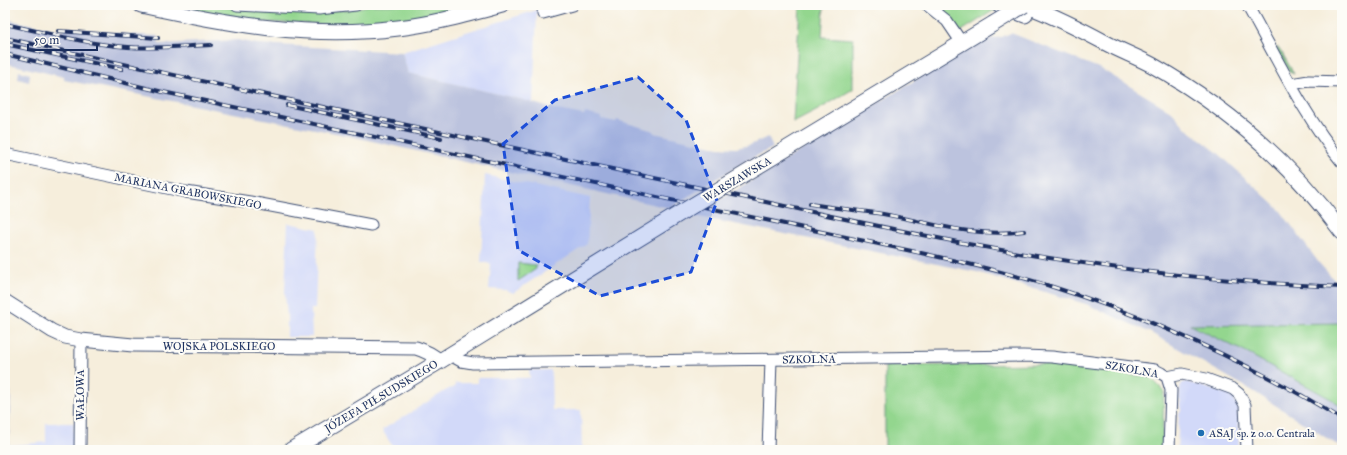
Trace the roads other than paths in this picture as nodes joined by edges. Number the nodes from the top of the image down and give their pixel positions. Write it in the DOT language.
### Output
graph roads {
  1 [pos="142,5"];
  2 [pos="237,5"];
  3 [pos="502,5"];
  4 [pos="572,5"];
  5 [pos="927,5"];
  6 [pos="999,5"];
  7 [pos="1025,5"];
  8 [pos="1247,5"];
  9 [pos="351,6"];
  10 [pos="543,13"];
  11 [pos="962,43"];
  12 [pos="1107,43"];
  13 [pos="1342,82"];
  14 [pos="1291,84"];
  15 [pos="5,154"];
  16 [pos="1342,162"];
  17 [pos="371,225"];
  18 [pos="1342,232"];
  19 [pos="5,301"];
  20 [pos="81,340"];
  21 [pos="445,358"];
  22 [pos="771,360"];
  23 [pos="1167,377"];
  24 [pos="80,450"];
  25 [pos="291,450"];
  26 [pos="768,450"];
  27 [pos="1169,450"];
  28 [pos="1247,450"];
  1 -- 3 [label="main road"];
  2 -- 9 [label="street"];
  4 -- 10 [label="street"];
  5 -- 11 [label="street"];
  6 -- 12 [label="main road"];
  7 -- 11 [label="main road, WARSZAWSKA, bridge"];
  7 -- 12 [label="main road"];
  8 -- 14 [label="street"];
  11 -- 21 [label="main road, WARSZAWSKA, bridge"];
  12 -- 18 [label="main road"];
  13 -- 14 [label="street"];
  14 -- 16 [label="street"];
  15 -- 17 [label="street, MARIANA GRABOWSKIEGO"];
  19 -- 20 [label="street, WOJSKA POLSKIEGO"];
  20 -- 21 [label="street, WOJSKA POLSKIEGO"];
  20 -- 24 [label="street, WAŁOWA"];
  21 -- 22 [label="street, SZKOLNA"];
  21 -- 25 [label="main road, JÓZEFA PIŁSUDSKIEGO"];
  22 -- 23 [label="street, SZKOLNA"];
  22 -- 26 [label="street"];
  23 -- 27 [label="street"];
  23 -- 28 [label="street"];
}
